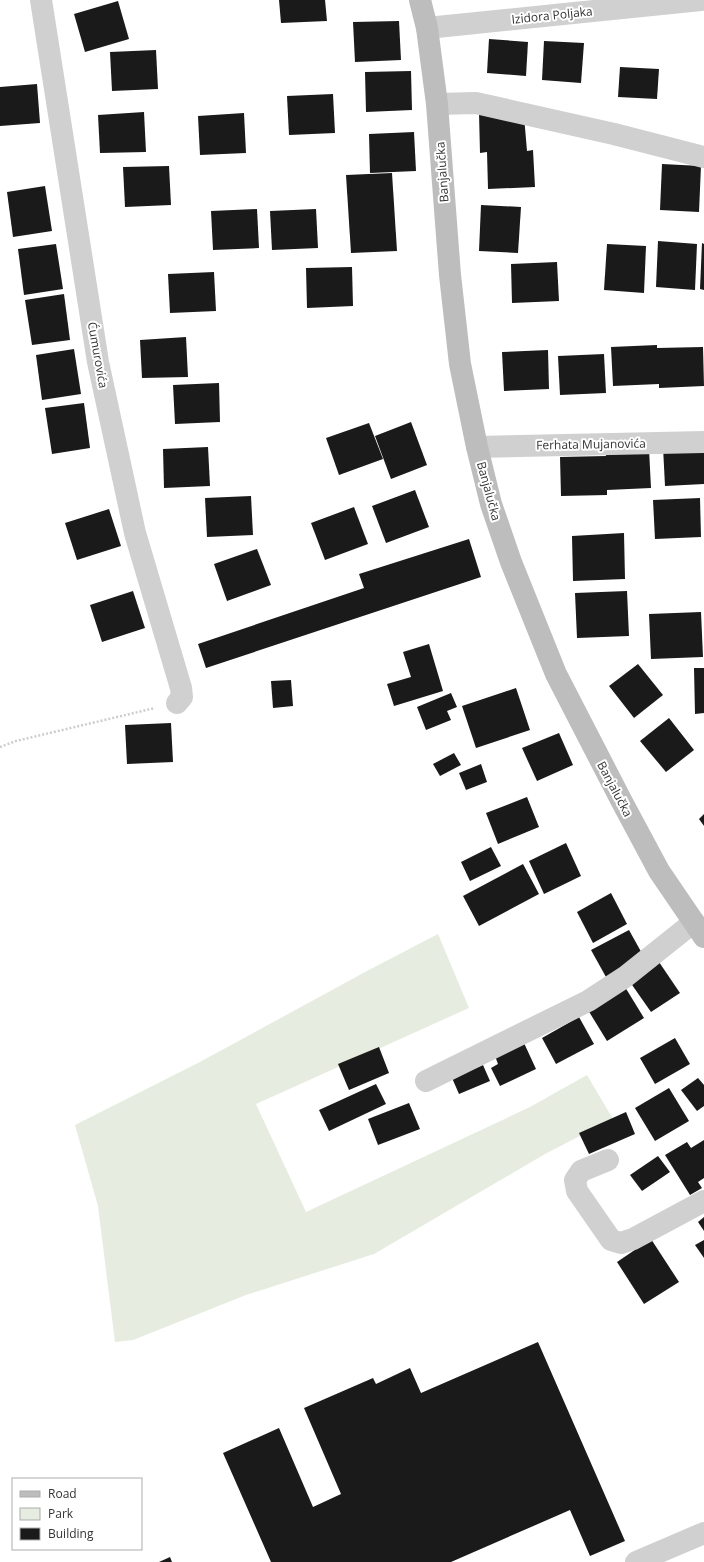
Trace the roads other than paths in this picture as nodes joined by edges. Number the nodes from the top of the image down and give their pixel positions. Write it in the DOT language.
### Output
graph roads {
  1 [pos="41,0"];
  2 [pos="420,0"];
  3 [pos="701,0"];
  4 [pos="427,28"];
  5 [pos="437,104"];
  6 [pos="704,157"];
  7 [pos="704,442"];
  8 [pos="477,447"];
  9 [pos="177,703"];
  10 [pos="699,930"];
  11 [pos="426,1081"];
  12 [pos="608,1160"];
  13 [pos="704,1201"];
  14 [pos="704,1534"];
  15 [pos="636,1562"];
  1 -- 9 [label="street, Ćumurovića"];
  2 -- 4 [label="main road, Banjalučka"];
  3 -- 4 [label="street, Izidora Poljaka"];
  4 -- 5 [label="main road, Banjalučka"];
  5 -- 6 [label="street"];
  5 -- 8 [label="main road, Banjalučka"];
  7 -- 8 [label="street, Ferhata Mujanovića"];
  8 -- 10 [label="main road, Banjalučka"];
  10 -- 11 [label="street"];
  12 -- 13 [label="street"];
  14 -- 15 [label="street"];
}
